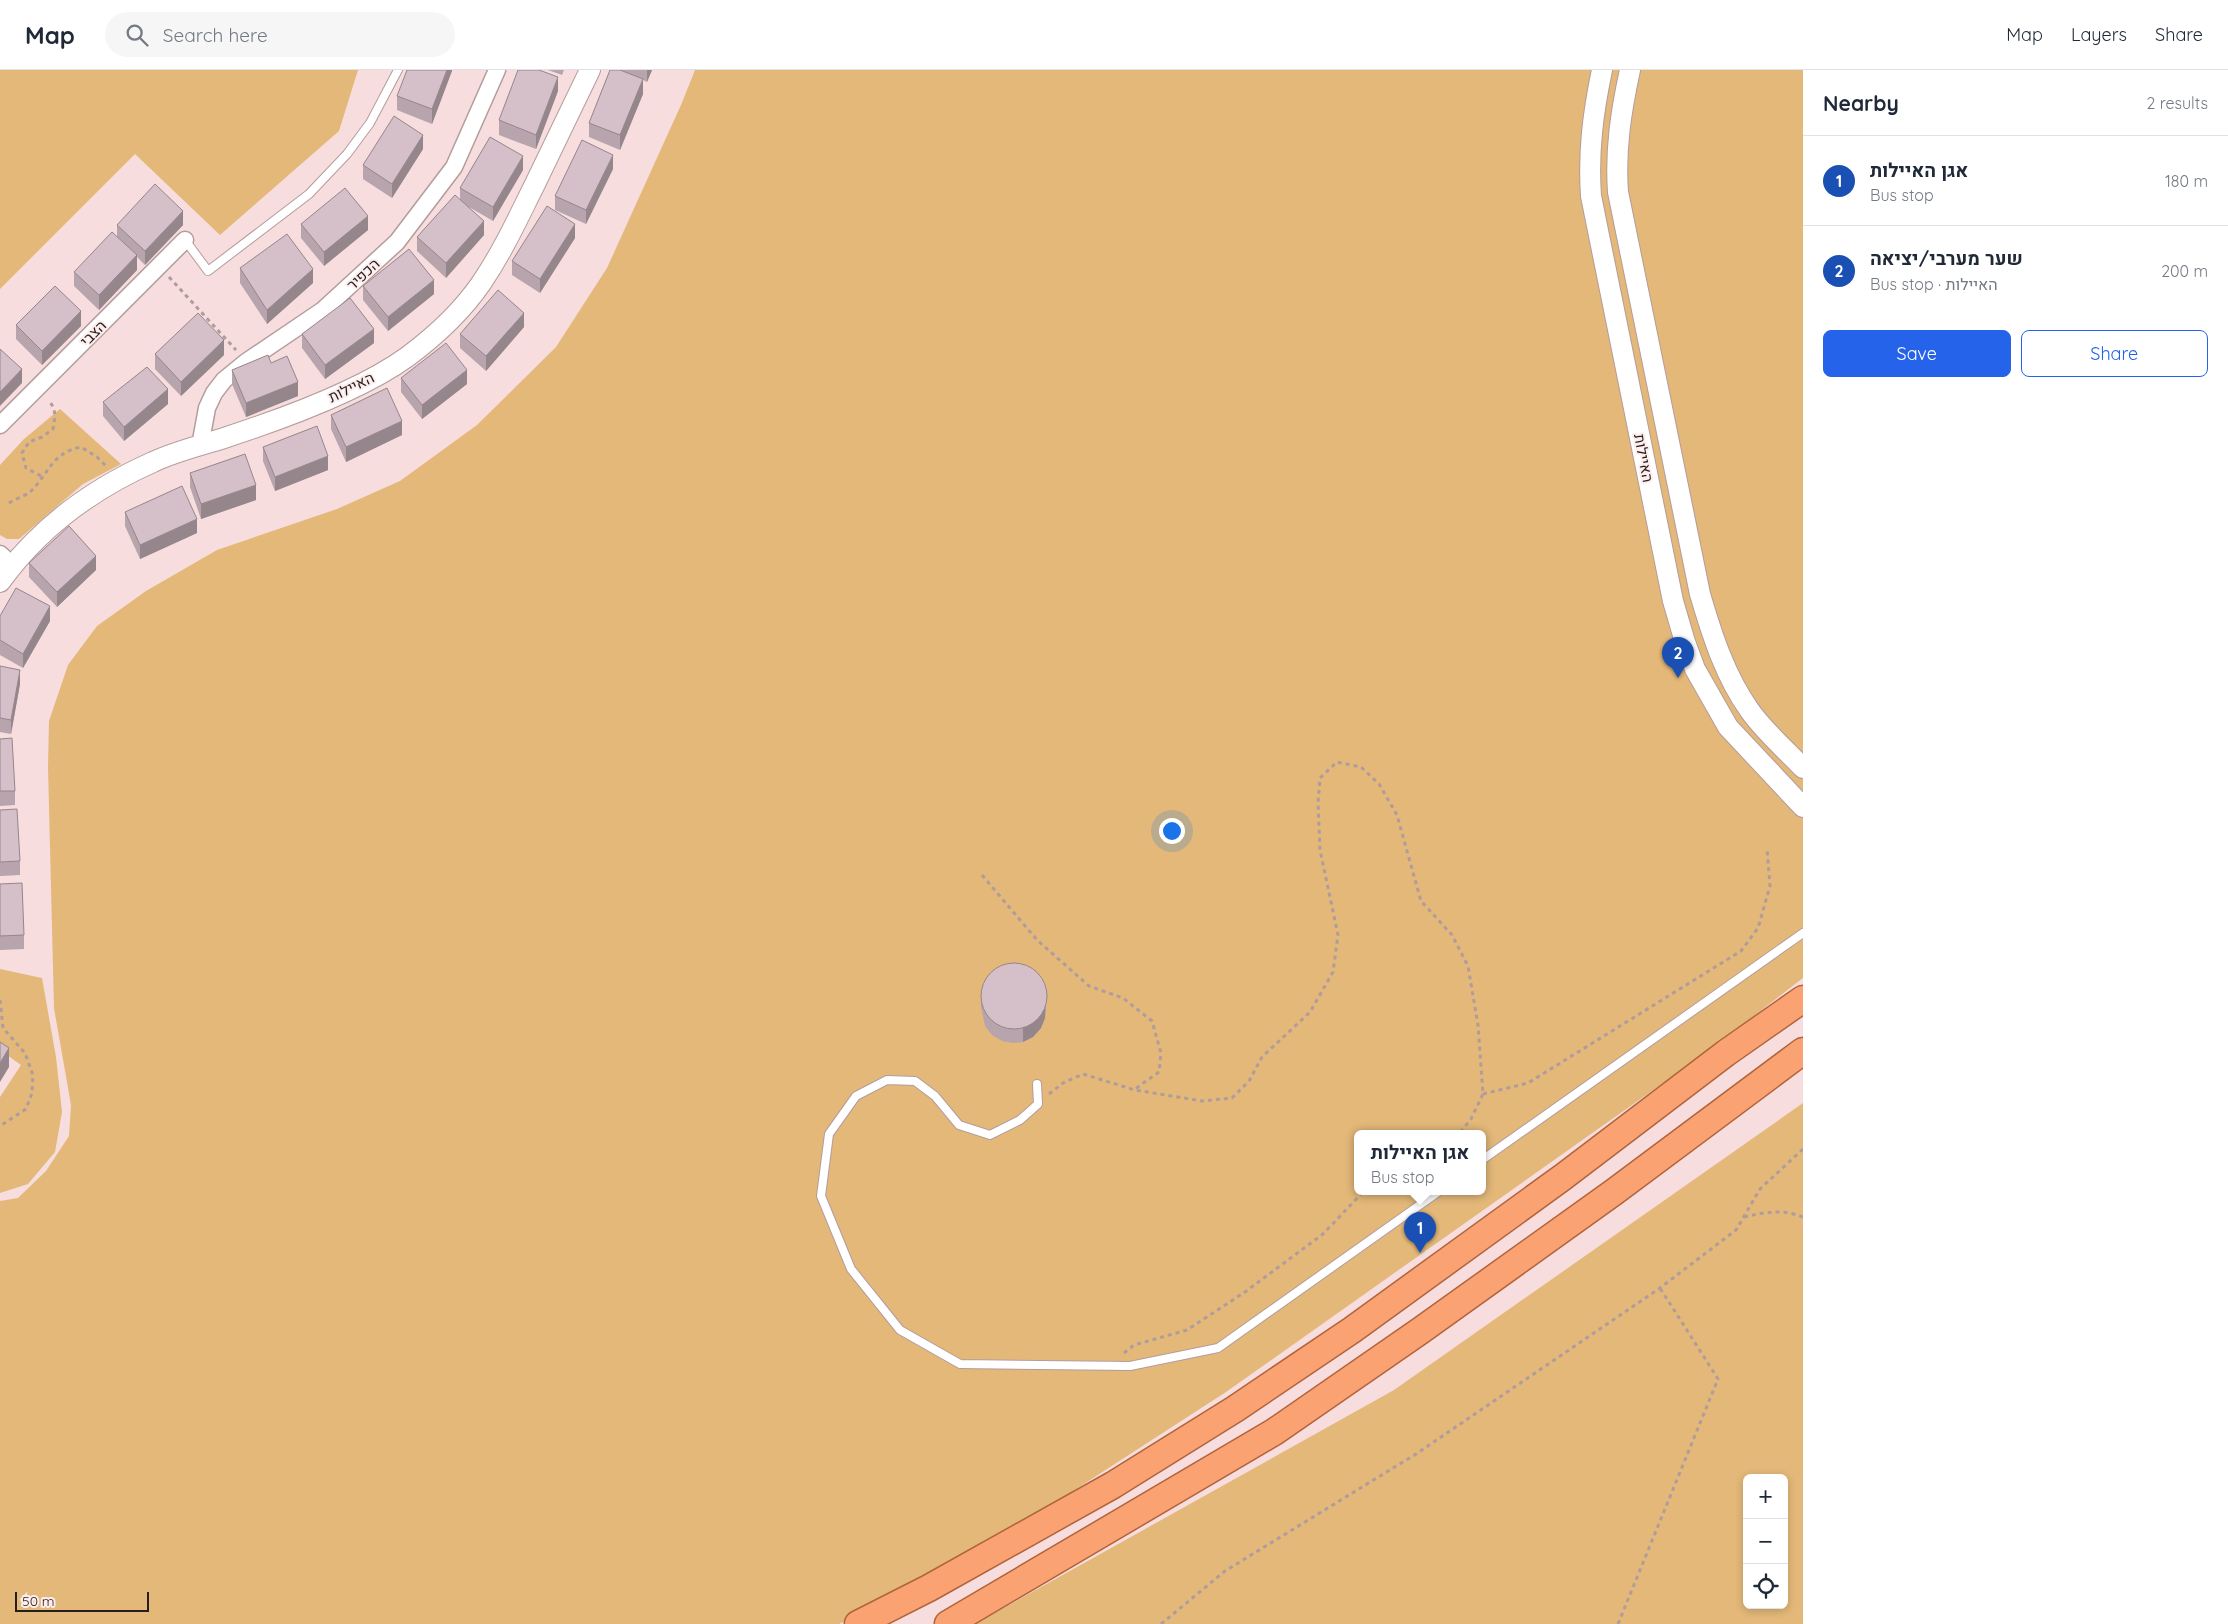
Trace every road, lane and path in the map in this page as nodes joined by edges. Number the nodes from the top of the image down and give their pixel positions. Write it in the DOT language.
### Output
graph roads {
  1 [pos="398,70"];
  2 [pos="497,70"];
  3 [pos="590,70"];
  4 [pos="1602,70"];
  5 [pos="1630,70"];
  6 [pos="185,240"];
  7 [pos="159,266"];
  8 [pos="246,362"];
  9 [pos="37,388"];
  10 [pos="0,425"];
  11 [pos="200,446"];
  12 [pos="42,476"];
  13 [pos="119,478"];
  14 [pos="9,503"];
  15 [pos="6,559"];
  16 [pos="0,582"];
  17 [pos="1803,768"];
  18 [pos="1803,807"];
  19 [pos="1767,848"];
  20 [pos="982,875"];
  21 [pos="1803,933"];
  22 [pos="1803,999"];
  23 [pos="0,1000"];
  24 [pos="1803,1051"];
  25 [pos="1037,1084"];
  26 [pos="1135,1090"];
  27 [pos="1483,1094"];
  28 [pos="1038,1104"];
  29 [pos="0,1126"];
  30 [pos="1462,1130"];
  31 [pos="1803,1149"];
  32 [pos="1486,1157"];
  33 [pos="1360,1195"];
  34 [pos="1434,1195"];
  35 [pos="1744,1217"];
  36 [pos="1803,1217"];
  37 [pos="1660,1288"];
  38 [pos="1108,1366"];
  39 [pos="858,1624"];
  40 [pos="948,1624"];
  41 [pos="1161,1624"];
  42 [pos="1618,1624"];
  1 -- 6 [label="lane"];
  2 -- 8 [label="street, הכפיר"];
  3 -- 11 [label="street, האיילות"];
  4 -- 18 [label="street, האיילות"];
  5 -- 17 [label="street, האיילות"];
  6 -- 7 [label="street, הצבי"];
  7 -- 8 [label="path"];
  7 -- 9 [label="street, הצבי"];
  8 -- 11 [label="street, הכפיר"];
  9 -- 10 [label="street, הצבי"];
  9 -- 12 [label="path"];
  11 -- 13 [label="street, האיילות"];
  12 -- 13 [label="path"];
  12 -- 14 [label="path"];
  13 -- 15 [label="street, האיילות"];
  15 -- 16 [label="street, האיילות"];
  19 -- 27 [label="path"];
  20 -- 26 [label="path"];
  21 -- 32 [label="lane"];
  22 -- 39 [label="highway"];
  23 -- 29 [label="path"];
  24 -- 40 [label="highway"];
  25 -- 28 [label="lane"];
  26 -- 27 [label="path"];
  26 -- 28 [label="path"];
  27 -- 30 [label="path"];
  28 -- 38 [label="lane"];
  31 -- 35 [label="path"];
  33 -- 38 [label="path"];
  34 -- 38 [label="lane"];
  35 -- 36 [label="path"];
  35 -- 37 [label="path"];
  37 -- 41 [label="path"];
  37 -- 42 [label="path"];
}
